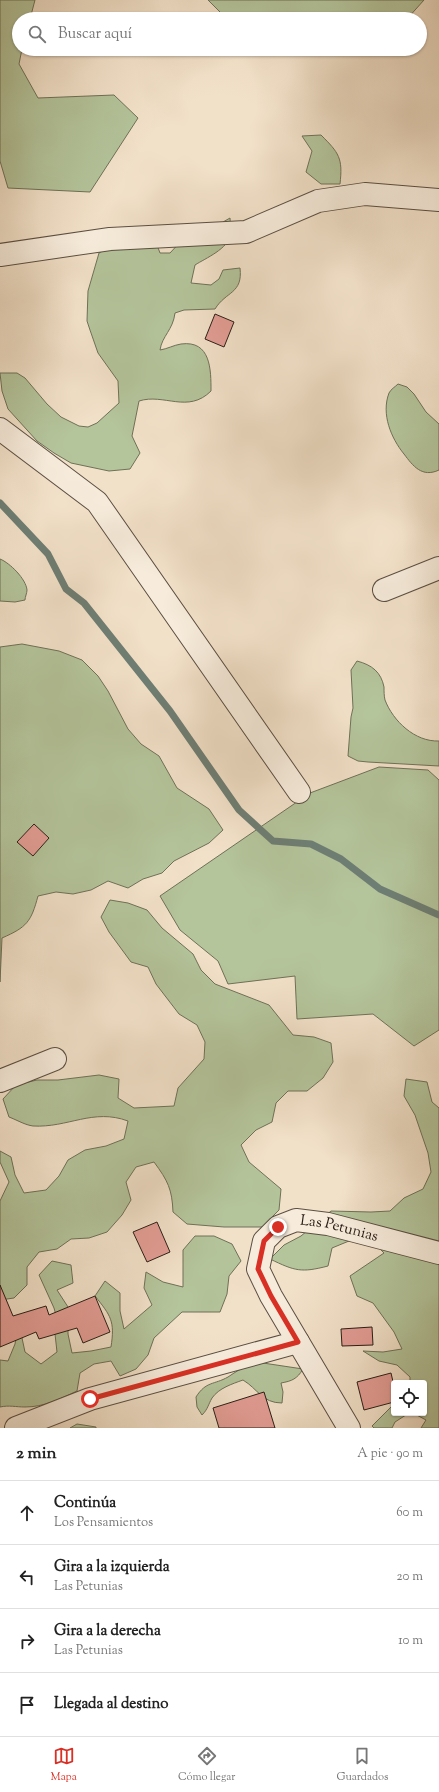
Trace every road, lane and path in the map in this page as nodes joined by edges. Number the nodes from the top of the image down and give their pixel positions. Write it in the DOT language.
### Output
graph roads {
  1 [pos="439,200"];
  2 [pos="0,255"];
  3 [pos="0,430"];
  4 [pos="439,568"];
  5 [pos="384,590"];
  6 [pos="299,792"];
  7 [pos="55,1059"];
  8 [pos="0,1081"];
  9 [pos="439,1253"];
  10 [pos="298,1342"];
  11 [pos="16,1428"];
  12 [pos="349,1428"];
  1 -- 2 [label="street"];
  3 -- 6 [label="street"];
  4 -- 5 [label="street"];
  7 -- 8 [label="street"];
  9 -- 10 [label="street, Las Petunias"];
  10 -- 11 [label="street"];
  10 -- 12 [label="street, Las Petunias"];
}
